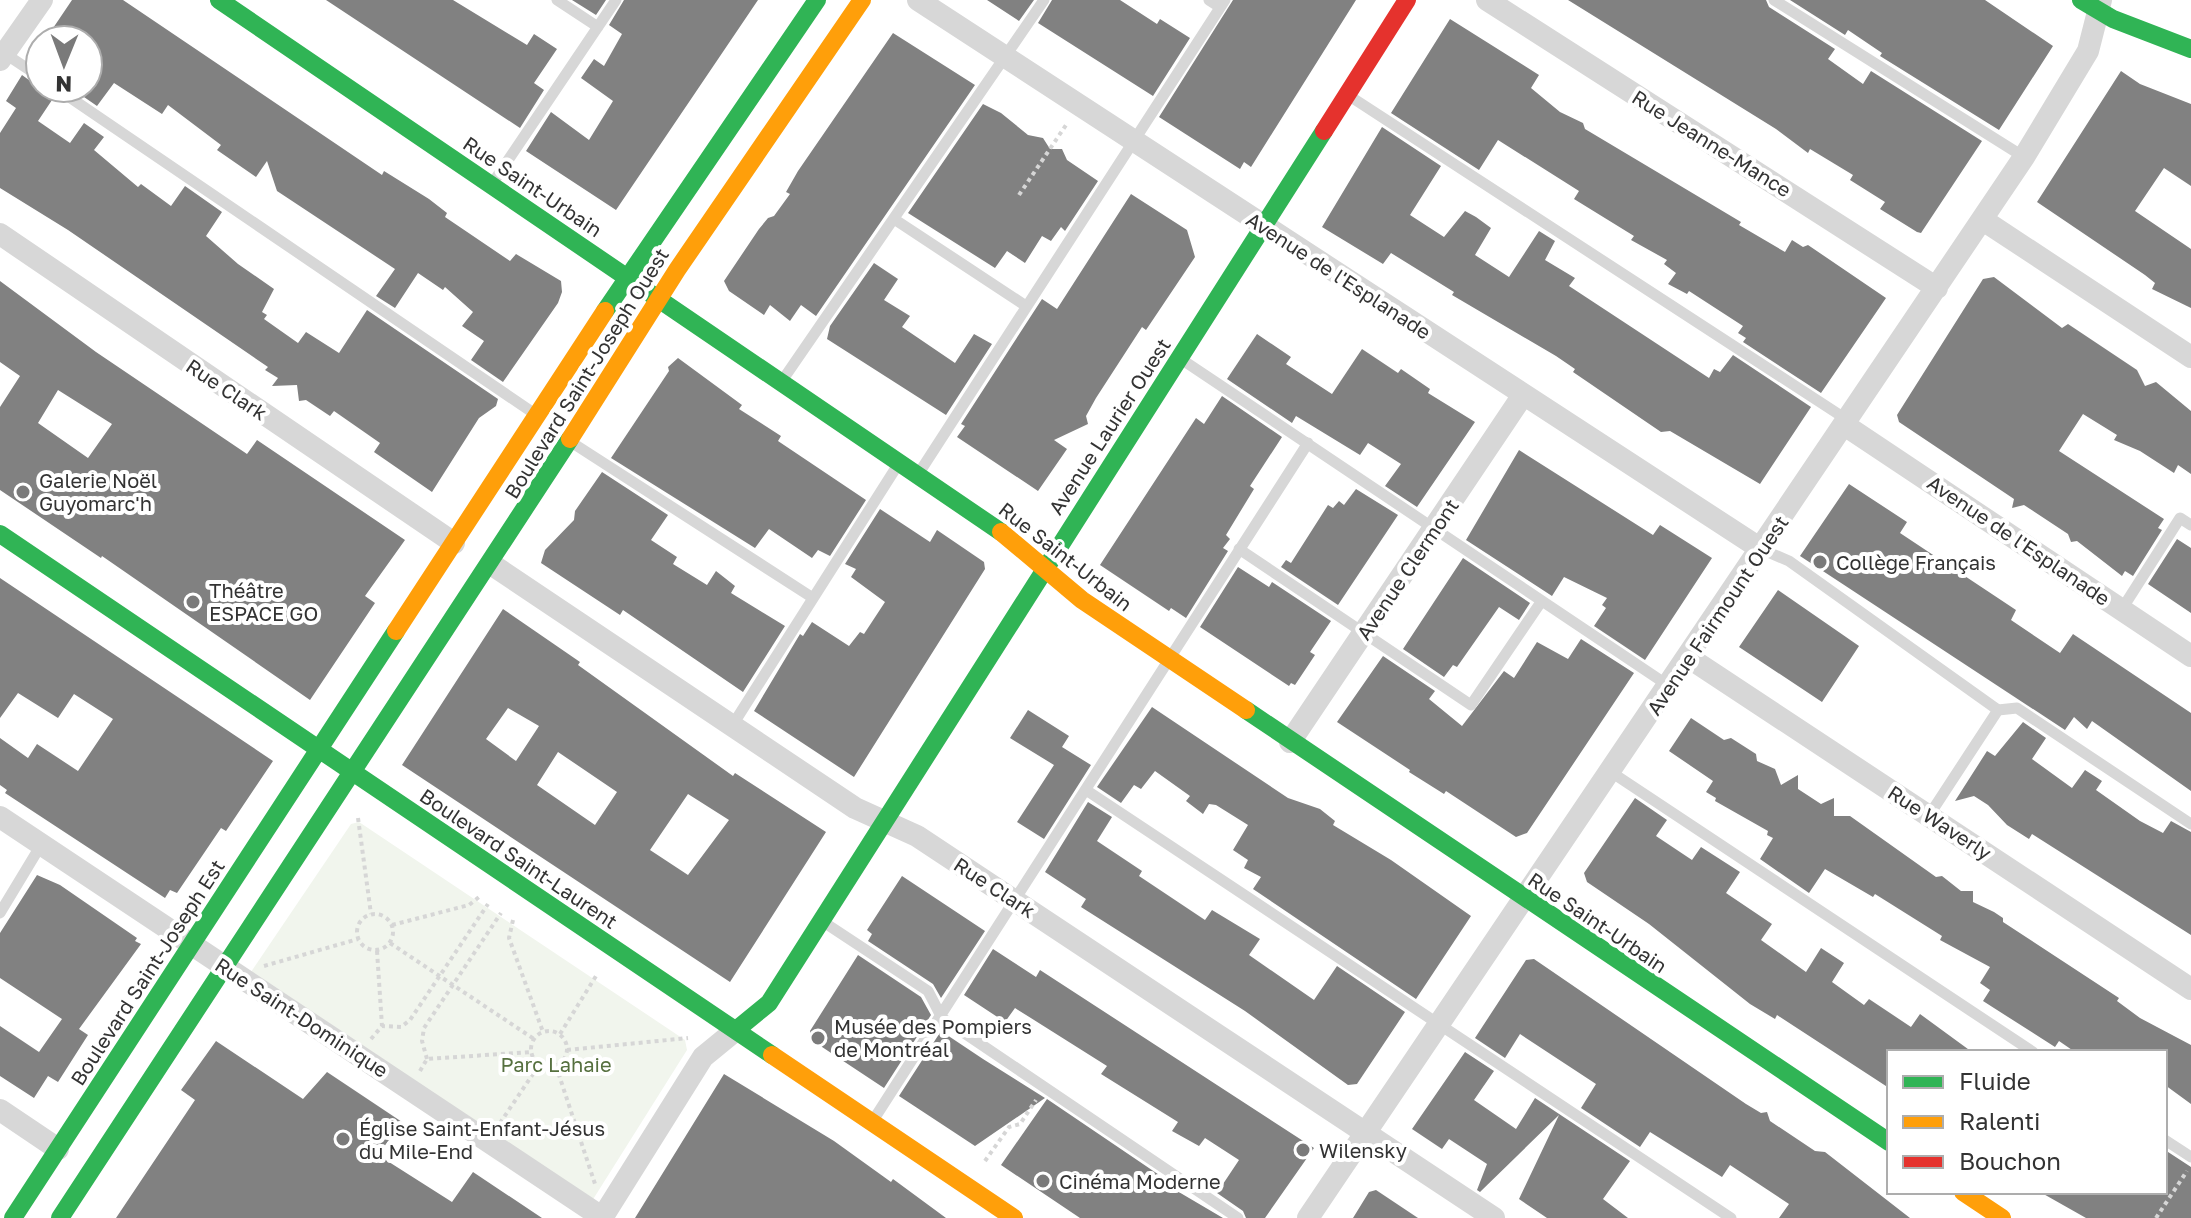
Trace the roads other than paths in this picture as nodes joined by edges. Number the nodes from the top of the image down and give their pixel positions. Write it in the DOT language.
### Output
graph roads {
  1 [pos="42,0"];
  2 [pos="557,0"];
  3 [pos="616,0"];
  4 [pos="817,0"];
  5 [pos="862,0"];
  6 [pos="918,0"];
  7 [pos="1044,0"];
  8 [pos="1209,0"];
  9 [pos="1407,0"];
  10 [pos="1487,0"];
  11 [pos="1774,0"];
  12 [pos="227,2"];
  13 [pos="1223,4"];
  14 [pos="2094,4"];
  15 [pos="598,27"];
  16 [pos="2191,49"];
  17 [pos="1,54"];
  18 [pos="1007,56"];
  19 [pos="24,68"];
  20 [pos="1347,94"];
  21 [pos="79,104"];
  22 [pos="1132,141"];
  23 [pos="2024,157"];
  24 [pos="492,185"];
  25 [pos="894,219"];
  26 [pos="1983,220"];
  27 [pos="1263,226"];
  28 [pos="0,234"];
  29 [pos="628,278"];
  30 [pos="1937,288"];
  31 [pos="659,300"];
  32 [pos="1026,306"];
  33 [pos="2191,357"];
  34 [pos="1179,358"];
  35 [pos="781,383"];
  36 [pos="1523,395"];
  37 [pos="539,417"];
  38 [pos="1847,423"];
  39 [pos="570,442"];
  40 [pos="1308,443"];
  41 [pos="899,463"];
  42 [pos="918,476"];
  43 [pos="2191,525"];
  44 [pos="1433,529"];
  45 [pos="0,534"];
  46 [pos="454,543"];
  47 [pos="1239,549"];
  48 [pos="1761,549"];
  49 [pos="491,564"];
  50 [pos="1045,568"];
  51 [pos="813,598"];
  52 [pos="1541,602"];
  53 [pos="2122,609"];
  54 [pos="1365,633"];
  55 [pos="2191,656"];
  56 [pos="1688,657"];
  57 [pos="1170,660"];
  58 [pos="1669,686"];
  59 [pos="1998,710"];
  60 [pos="732,726"];
  61 [pos="1290,742"];
  62 [pos="318,750"];
  63 [pos="352,772"];
  64 [pos="1611,772"];
  65 [pos="1086,790"];
  66 [pos="1930,814"];
  67 [pos="0,817"];
  68 [pos="887,822"];
  69 [pos="2191,824"];
  70 [pos="41,845"];
  71 [pos="0,886"];
  72 [pos="12,894"];
  73 [pos="1525,900"];
  74 [pos="1017,901"];
  75 [pos="0,913"];
  76 [pos="821,921"];
  77 [pos="191,946"];
  78 [pos="224,966"];
  79 [pos="2191,989"];
  80 [pos="942,1018"];
  81 [pos="1441,1024"];
  82 [pos="736,1030"];
  83 [pos="2030,1050"];
  84 [pos="0,1110"];
  85 [pos="872,1123"];
  86 [pos="1366,1134"];
  87 [pos="1887,1141"];
  88 [pos="2167,1141"];
  89 [pos="58,1149"];
  90 [pos="2191,1157"];
  91 [pos="1966,1194"];
  92 [pos="13,1218"];
  93 [pos="60,1218"];
  94 [pos="602,1218"];
  95 [pos="1014,1218"];
  96 [pos="1238,1218"];
  97 [pos="1308,1218"];
  98 [pos="1494,1218"];
  99 [pos="1731,1218"];
  100 [pos="2002,1218"];
  1 -- 17 [label="street"];
  2 -- 15 [label="lane"];
  3 -- 15 [label="lane"];
  4 -- 29 [label="main road, Boulevard Saint-Joseph Ouest"];
  5 -- 31 [label="main road, Boulevard Saint-Joseph Ouest"];
  6 -- 18 [label="street, Avenue de l'Esplanade"];
  7 -- 18 [label="lane"];
  8 -- 13 [label="lane"];
  9 -- 20 [label="main road, Avenue Laurier Ouest"];
  10 -- 30 [label="street, Rue Jeanne-Mance"];
  11 -- 23 [label="lane"];
  12 -- 24 [label="main road, Rue Saint-Urbain"];
  13 -- 22 [label="lane"];
  14 -- 16 [label="main road"];
  14 -- 23 [label="street, Avenue Fairmount Ouest"];
  15 -- 24 [label="lane"];
  17 -- 19 [label="lane"];
  18 -- 22 [label="street, Avenue de l'Esplanade"];
  18 -- 25 [label="lane"];
  20 -- 27 [label="main road, Avenue Laurier Ouest"];
  20 -- 38 [label="lane"];
  21 -- 37 [label="lane"];
  22 -- 27 [label="street, Avenue de l'Esplanade"];
  22 -- 32 [label="lane"];
  23 -- 26 [label="street, Avenue Fairmount Ouest"];
  24 -- 29 [label="main road, Rue Saint-Urbain"];
  25 -- 32 [label="lane"];
  25 -- 35 [label="lane"];
  26 -- 30 [label="street, Avenue Fairmount Ouest"];
  26 -- 33 [label="street"];
  27 -- 34 [label="main road, Avenue Laurier Ouest"];
  27 -- 36 [label="street, Avenue de l'Esplanade"];
  28 -- 46 [label="street, Rue Clark"];
  29 -- 31 [label="main road, Rue Saint-Urbain"];
  29 -- 37 [label="main road, Boulevard Saint-Joseph Ouest"];
  30 -- 38 [label="street, Avenue Fairmount Ouest"];
  31 -- 35 [label="main road, Rue Saint-Urbain"];
  31 -- 39 [label="main road, Boulevard Saint-Joseph Ouest"];
  32 -- 42 [label="lane"];
  34 -- 40 [label="lane"];
  34 -- 50 [label="main road, Avenue Laurier Ouest"];
  35 -- 41 [label="main road, Rue Saint-Urbain"];
  36 -- 44 [label="street, Avenue Clermont"];
  36 -- 48 [label="street, Avenue de l'Esplanade"];
  37 -- 46 [label="main road, Boulevard Saint-Joseph Ouest"];
  38 -- 48 [label="street, Avenue Fairmount Ouest"];
  38 -- 53 [label="street, Avenue de l'Esplanade"];
  39 -- 49 [label="main road, Boulevard Saint-Joseph Ouest"];
  39 -- 51 [label="lane"];
  40 -- 44 [label="lane"];
  40 -- 47 [label="lane"];
  41 -- 42 [label="main road, Rue Saint-Urbain"];
  41 -- 51 [label="lane"];
  42 -- 50 [label="main road, Rue Saint-Urbain"];
  43 -- 53 [label="lane"];
  44 -- 52 [label="lane"];
  44 -- 54 [label="street, Avenue Clermont"];
  45 -- 62 [label="main road, Boulevard Saint-Laurent"];
  46 -- 62 [label="main road, Boulevard Saint-Joseph Ouest"];
  47 -- 54 [label="lane"];
  47 -- 57 [label="lane"];
  48 -- 56 [label="street, Avenue Fairmount Ouest"];
  48 -- 59 [label="lane"];
  49 -- 60 [label="street, Rue Clark"];
  49 -- 63 [label="main road, Boulevard Saint-Joseph Ouest"];
  50 -- 57 [label="main road, Rue Saint-Urbain"];
  50 -- 68 [label="main road, Avenue Laurier Ouest"];
  51 -- 60 [label="lane"];
  52 -- 54 [label="lane"];
  52 -- 58 [label="lane"];
  53 -- 55 [label="street, Avenue de l'Esplanade"];
  54 -- 61 [label="street, Avenue Clermont"];
  56 -- 58 [label="street, Avenue Fairmount Ouest"];
  56 -- 66 [label="street, Rue Waverly"];
  57 -- 61 [label="main road, Rue Saint-Urbain"];
  57 -- 65 [label="lane"];
  58 -- 64 [label="street, Avenue Fairmount Ouest"];
  59 -- 66 [label="lane"];
  59 -- 69 [label="lane"];
  60 -- 68 [label="street, Rue Clark"];
  61 -- 73 [label="main road, Rue Saint-Urbain"];
  62 -- 63 [label="main road, Boulevard Saint-Laurent"];
  62 -- 77 [label="main road, Boulevard Saint-Joseph Est"];
  63 -- 78 [label="main road"];
  63 -- 82 [label="main road, Boulevard Saint-Laurent"];
  64 -- 73 [label="street, Avenue Fairmount Ouest"];
  64 -- 83 [label="lane"];
  65 -- 74 [label="lane"];
  65 -- 81 [label="lane"];
  66 -- 79 [label="street, Rue Waverly"];
  67 -- 70 [label="street, Rue Saint-Dominique"];
  68 -- 74 [label="street, Rue Clark"];
  68 -- 76 [label="main road, Avenue Laurier Ouest"];
  70 -- 72 [label="lane"];
  70 -- 77 [label="street, Rue Saint-Dominique"];
  71 -- 72 [label="lane"];
  72 -- 75 [label="lane"];
  73 -- 81 [label="street, Avenue Fairmount Ouest"];
  73 -- 87 [label="main road, Rue Saint-Urbain"];
  74 -- 80 [label="lane"];
  74 -- 86 [label="street, Rue Clark"];
  76 -- 80 [label="lane"];
  76 -- 82 [label="main road, Avenue Laurier Ouest"];
  77 -- 78 [label="street, Rue Saint-Dominique"];
  77 -- 89 [label="main road, Boulevard Saint-Joseph Est"];
  78 -- 93 [label="main road"];
  78 -- 94 [label="street, Rue Saint-Dominique"];
  80 -- 85 [label="lane"];
  80 -- 96 [label="lane"];
  81 -- 86 [label="street, Avenue Fairmount Ouest"];
  81 -- 99 [label="lane"];
  82 -- 85 [label="main road, Boulevard Saint-Laurent"];
  82 -- 94 [label="street"];
  84 -- 89 [label="street"];
  85 -- 95 [label="main road, Boulevard Saint-Laurent"];
  86 -- 97 [label="street, Avenue Fairmount Ouest"];
  86 -- 98 [label="street, Rue Clark"];
  88 -- 90 [label="lane"];
  89 -- 92 [label="main road, Boulevard Saint-Joseph Est"];
  91 -- 100 [label="main road"];
}
